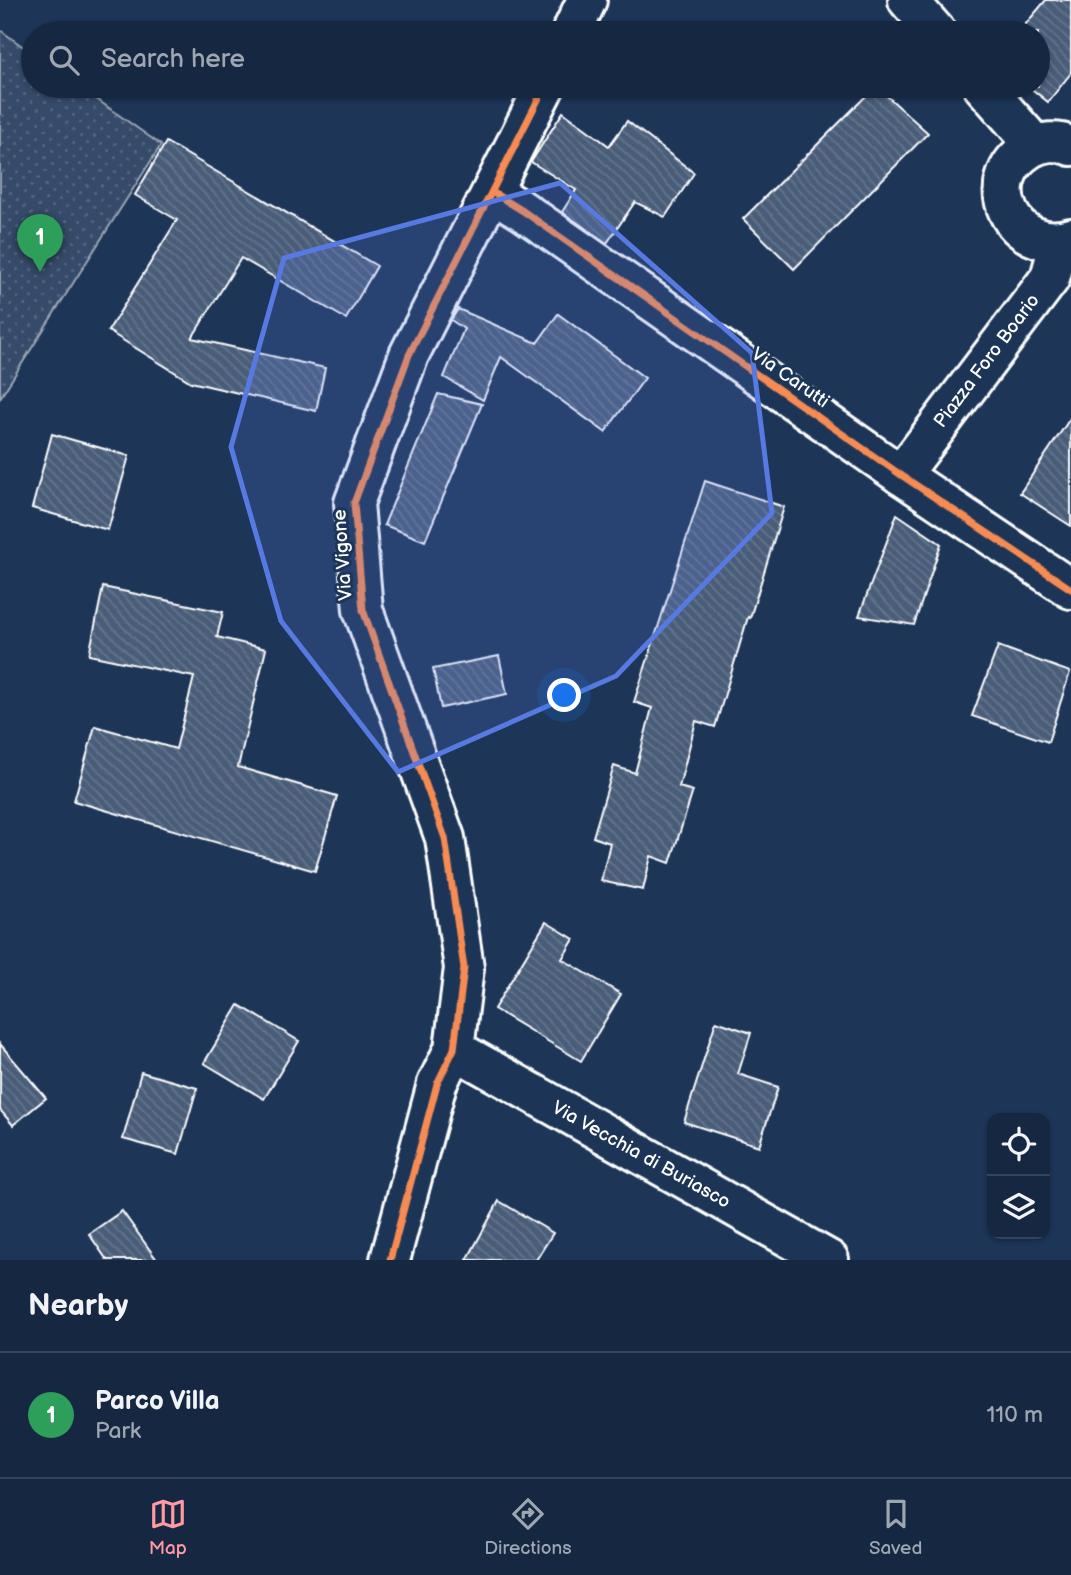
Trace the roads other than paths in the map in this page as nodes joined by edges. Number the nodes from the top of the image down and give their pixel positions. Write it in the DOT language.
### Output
graph roads {
  1 [pos="587,0"];
  2 [pos="908,0"];
  3 [pos="577,21"];
  4 [pos="926,21"];
  5 [pos="539,98"];
  6 [pos="997,98"];
  7 [pos="1053,145"];
  8 [pos="492,192"];
  9 [pos="1066,240"];
  10 [pos="901,475"];
  11 [pos="1071,589"];
  12 [pos="454,1049"];
  13 [pos="390,1260"];
  14 [pos="829,1260"];
  1 -- 3 [label="street"];
  2 -- 4 [label="street"];
  5 -- 8 [label="street, Via Vigone"];
  6 -- 7 [label="street"];
  7 -- 9 [label="street"];
  8 -- 10 [label="street, Via Carutti"];
  8 -- 12 [label="street, Via Vigone"];
  9 -- 10 [label="street, Piazza Foro Boario"];
  10 -- 11 [label="street, Via Carutti"];
  12 -- 13 [label="street, Via Vigone"];
  12 -- 14 [label="street, Via Vecchia di Buriasco"];
}
